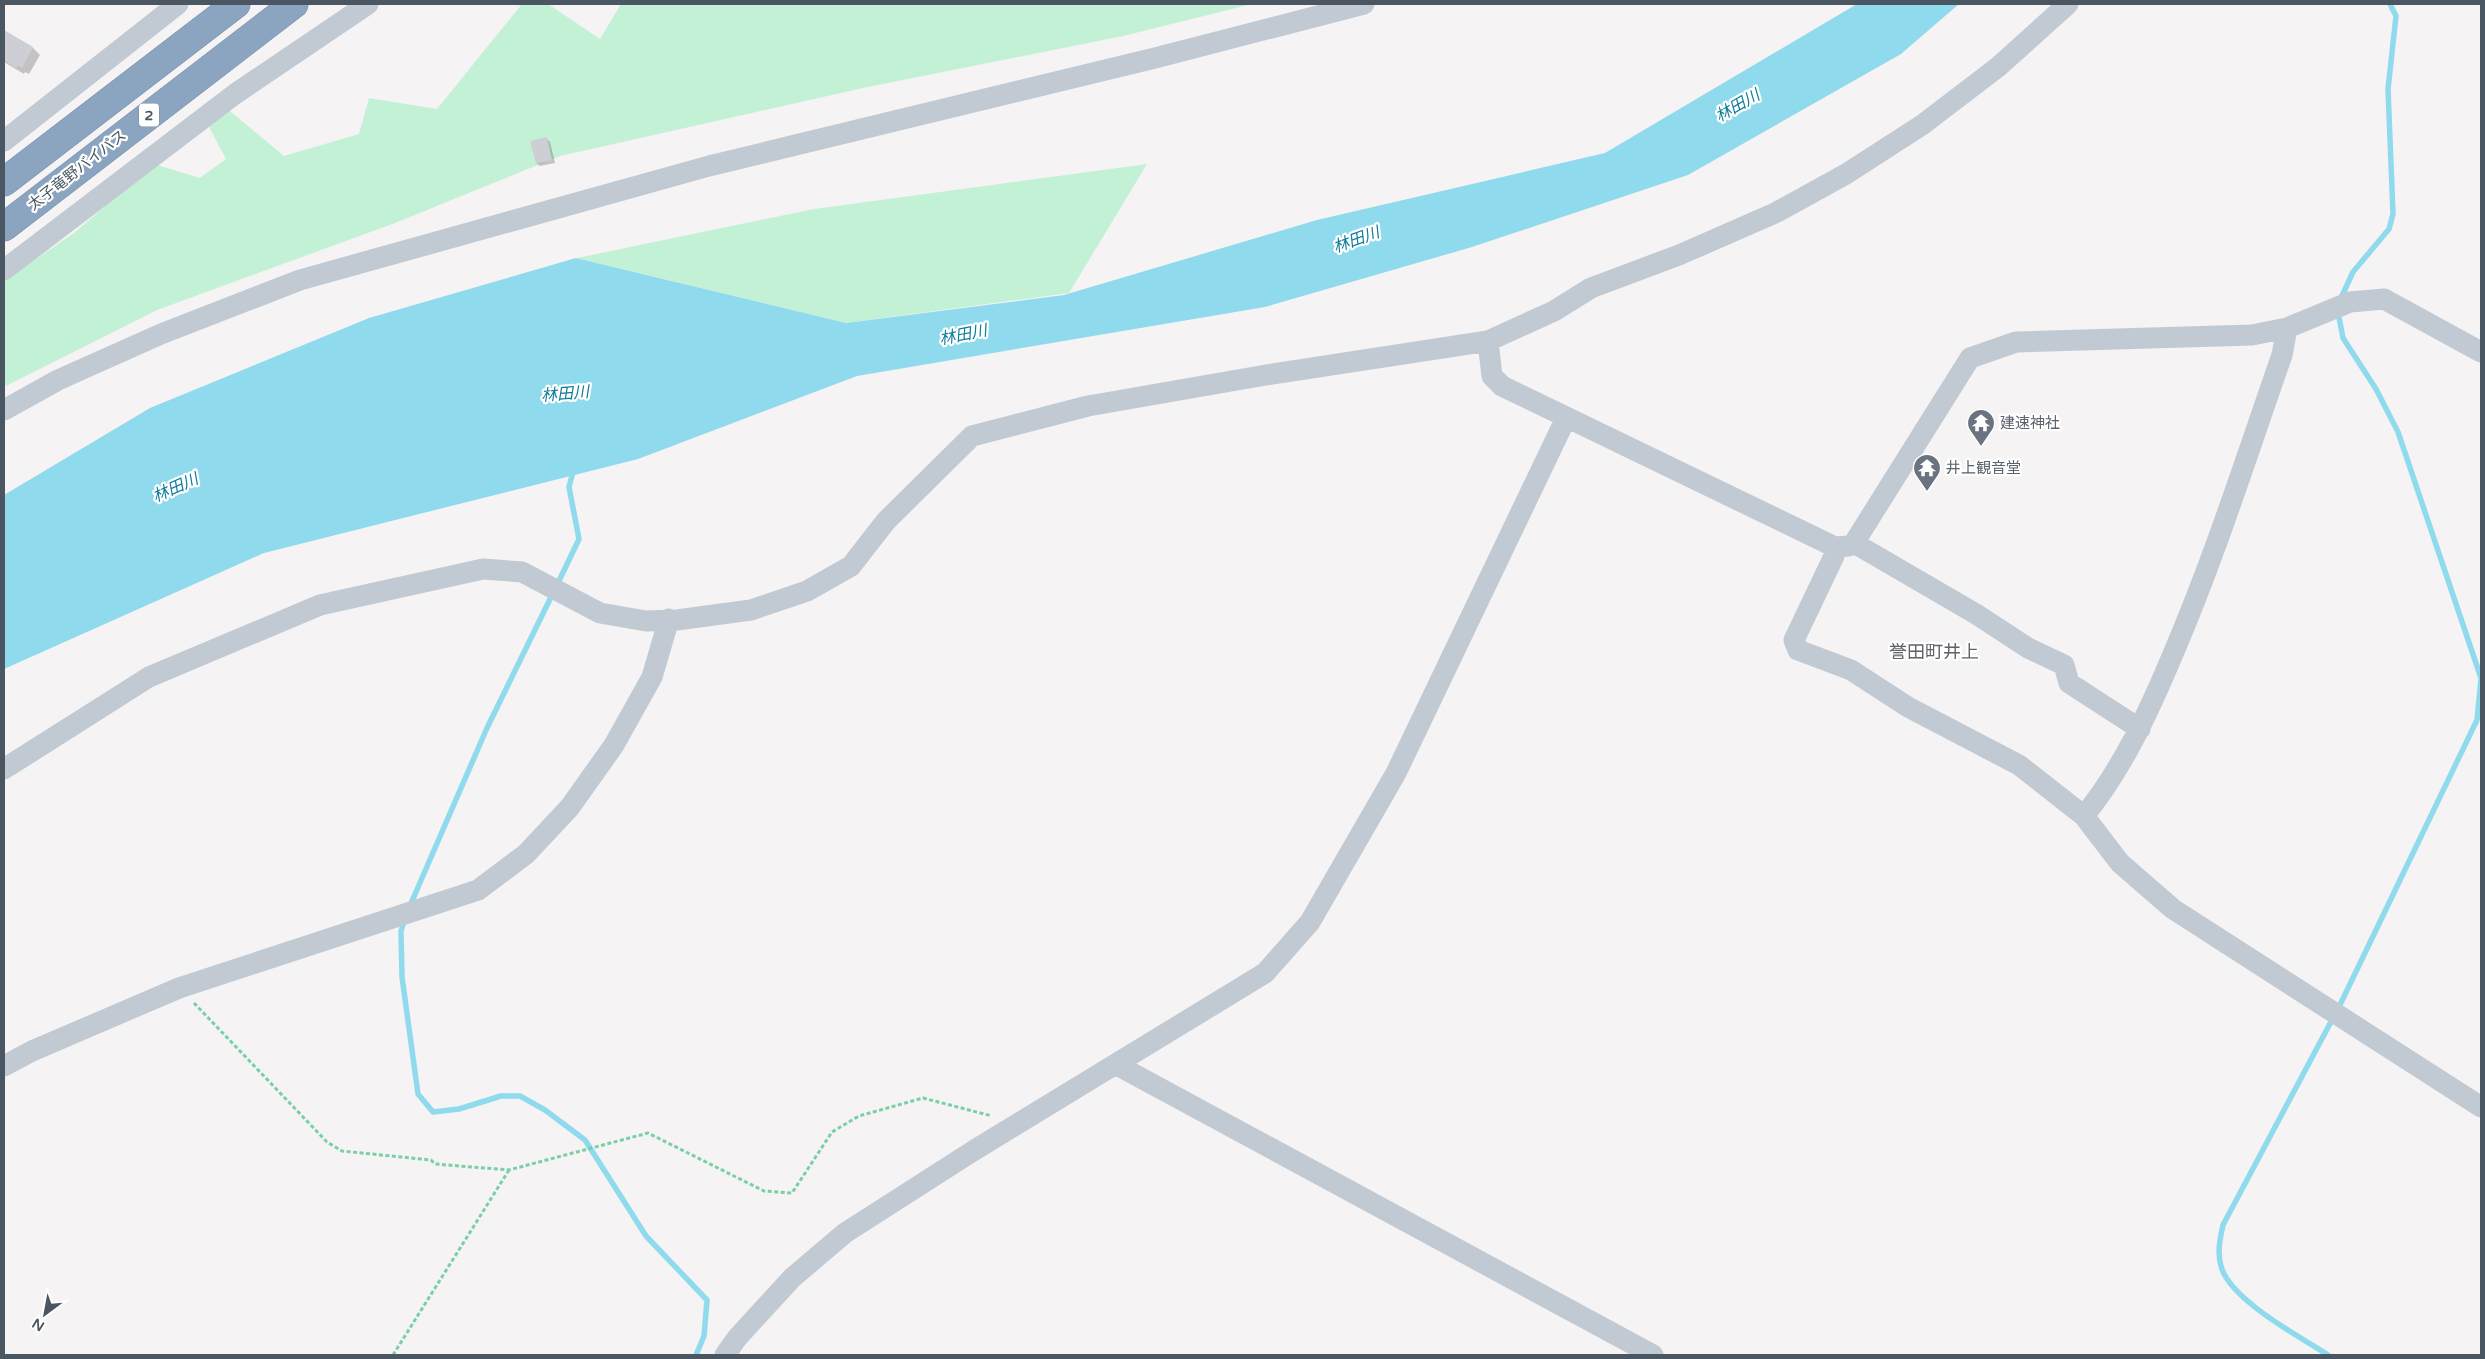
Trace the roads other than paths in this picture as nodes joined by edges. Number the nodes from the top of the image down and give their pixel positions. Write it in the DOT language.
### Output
graph roads {
  1 [pos="178,4"];
  2 [pos="236,4"];
  3 [pos="294,4"];
  4 [pos="1364,4"];
  5 [pos="2068,4"];
  6 [pos="365,5"];
  7 [pos="4,141"];
  8 [pos="4,182"];
  9 [pos="4,227"];
  10 [pos="4,270"];
  11 [pos="2287,328"];
  12 [pos="1488,341"];
  13 [pos="2481,352"];
  14 [pos="4,410"];
  15 [pos="1566,418"];
  16 [pos="1844,545"];
  17 [pos="669,619"];
  18 [pos="2140,729"];
  19 [pos="4,769"];
  20 [pos="2084,816"];
  21 [pos="1117,1065"];
  22 [pos="4,1066"];
  23 [pos="2481,1107"];
  24 [pos="725,1355"];
  25 [pos="1653,1355"];
  1 -- 7 [label="street"];
  2 -- 8 [label="highway, 2"];
  3 -- 9 [label="highway, 太子竜野バイパス / 2"];
  4 -- 14 [label="street"];
  5 -- 12 [label="street"];
  6 -- 10 [label="street"];
  11 -- 13 [label="street"];
  11 -- 16 [label="street"];
  11 -- 18 [label="street"];
  12 -- 15 [label="street"];
  12 -- 17 [label="street"];
  15 -- 16 [label="street"];
  15 -- 21 [label="street"];
  16 -- 18 [label="street"];
  16 -- 20 [label="street"];
  17 -- 19 [label="street"];
  17 -- 22 [label="street"];
  18 -- 20 [label="street"];
  20 -- 23 [label="street"];
  21 -- 24 [label="street"];
  21 -- 25 [label="street"];
}
